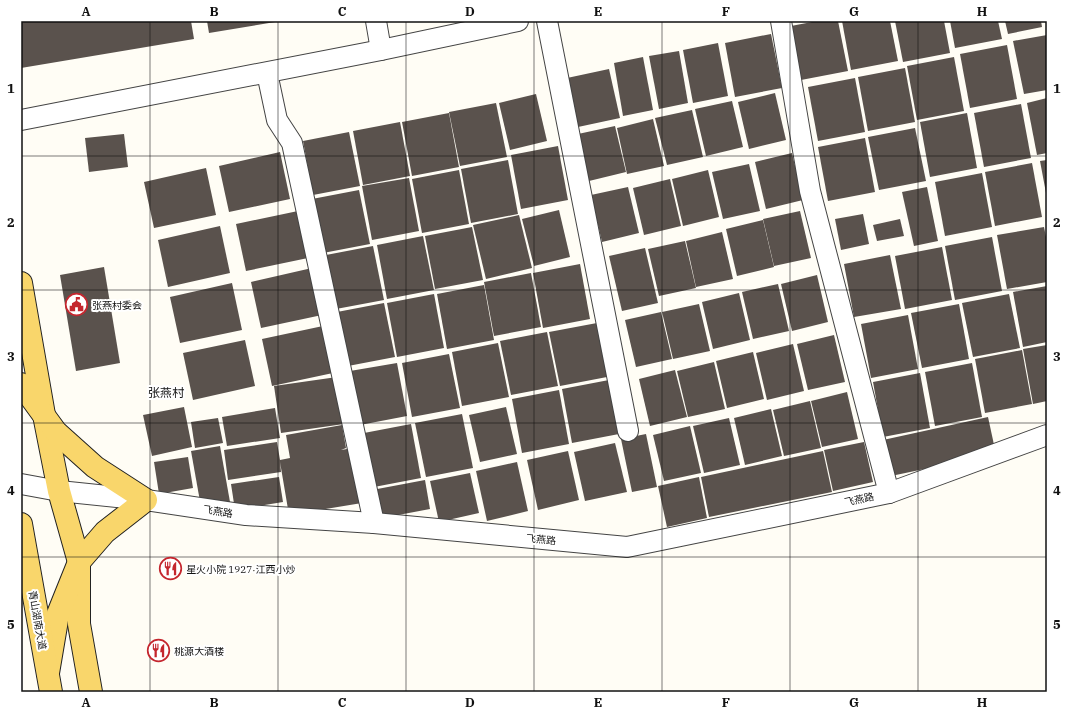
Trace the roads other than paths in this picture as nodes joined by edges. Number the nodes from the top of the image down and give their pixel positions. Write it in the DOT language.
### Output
graph roads {
  1 [pos="376,21"];
  2 [pos="518,21"];
  3 [pos="547,21"];
  4 [pos="781,21"];
  5 [pos="381,50"];
  6 [pos="267,72"];
  7 [pos="21,120"];
  8 [pos="21,283"];
  9 [pos="21,384"];
  10 [pos="44,415"];
  11 [pos="628,431"];
  12 [pos="1047,435"];
  13 [pos="21,484"];
  14 [pos="59,491"];
  15 [pos="889,493"];
  16 [pos="146,500"];
  17 [pos="374,523"];
  18 [pos="21,524"];
  19 [pos="78,562"];
  20 [pos="50,682"];
  21 [pos="91,692"];
  1 -- 5 [label="street"];
  2 -- 5 [label="street"];
  3 -- 11 [label="street"];
  4 -- 15 [label="street"];
  5 -- 6 [label="street"];
  6 -- 7 [label="street"];
  6 -- 17 [label="street"];
  8 -- 10 [label="main road"];
  9 -- 10 [label="main road"];
  10 -- 14 [label="main road"];
  10 -- 16 [label="main road"];
  12 -- 15 [label="street, 飞燕路"];
  13 -- 14 [label="street, 飞燕路"];
  14 -- 16 [label="street, 飞燕路"];
  14 -- 19 [label="main road"];
  15 -- 17 [label="street, 飞燕路"];
  16 -- 17 [label="street, 飞燕路"];
  16 -- 19 [label="main road"];
  18 -- 20 [label="main road, 青山湖南大道"];
  19 -- 20 [label="main road"];
  19 -- 21 [label="main road"];
}
